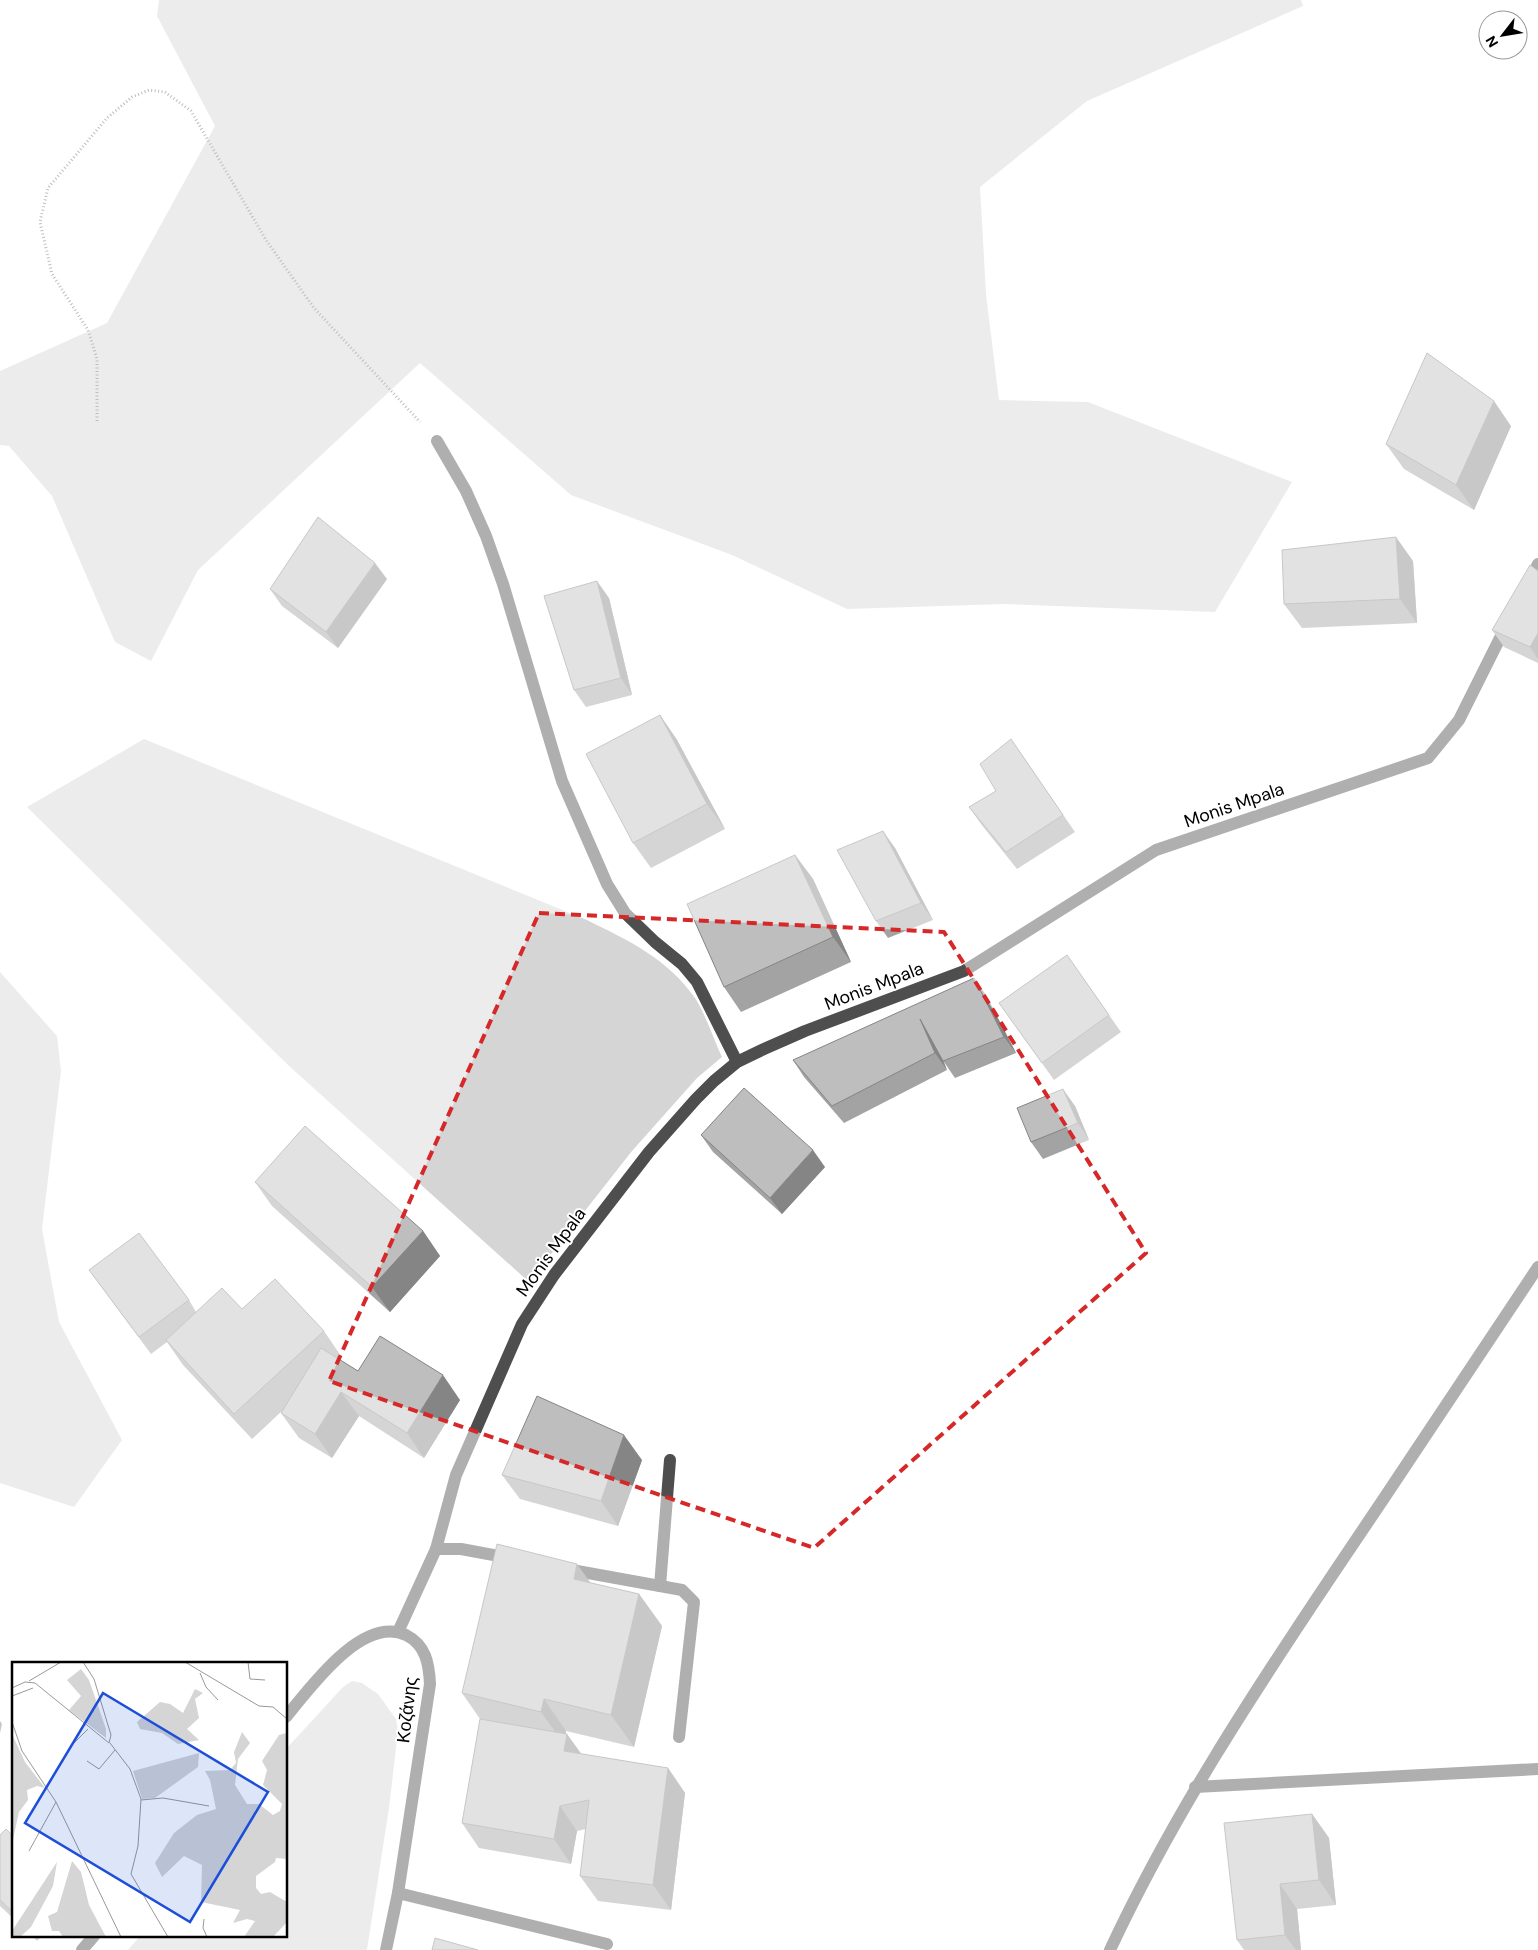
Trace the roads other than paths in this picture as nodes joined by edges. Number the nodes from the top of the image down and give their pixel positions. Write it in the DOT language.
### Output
graph roads {
  1 [pos="437,441"];
  2 [pos="1538,564"];
  3 [pos="1520,598"];
  4 [pos="1512,616"];
  5 [pos="737,1062"];
  6 [pos="1538,1267"];
  7 [pos="670,1460"];
  8 [pos="436,1549"];
  9 [pos="518,1560"];
  10 [pos="556,1567"];
  11 [pos="660,1586"];
  12 [pos="398,1632"];
  13 [pos="288,1715"];
  14 [pos="679,1737"];
  15 [pos="1538,1769"];
  16 [pos="1195,1787"];
  17 [pos="398,1892"];
  18 [pos="92,1938"];
  19 [pos="607,1944"];
  20 [pos="82,1950"];
  21 [pos="386,1950"];
  22 [pos="1110,1950"];
  1 -- 5 [label="street"];
  2 -- 3 [label="street"];
  4 -- 5 [label="street, Monis Mpala"];
  5 -- 8 [label="street, Monis Mpala"];
  6 -- 16 [label="street"];
  7 -- 11 [label="street"];
  8 -- 9 [label="street"];
  8 -- 12 [label="street, Monis Mpala"];
  10 -- 11 [label="street"];
  11 -- 14 [label="street"];
  12 -- 13 [label="street"];
  12 -- 17 [label="street, Κοζάνης"];
  15 -- 16 [label="street"];
  16 -- 22 [label="street"];
  17 -- 19 [label="street"];
  17 -- 21 [label="street, Κοζάνης"];
  18 -- 20 [label="street"];
}
